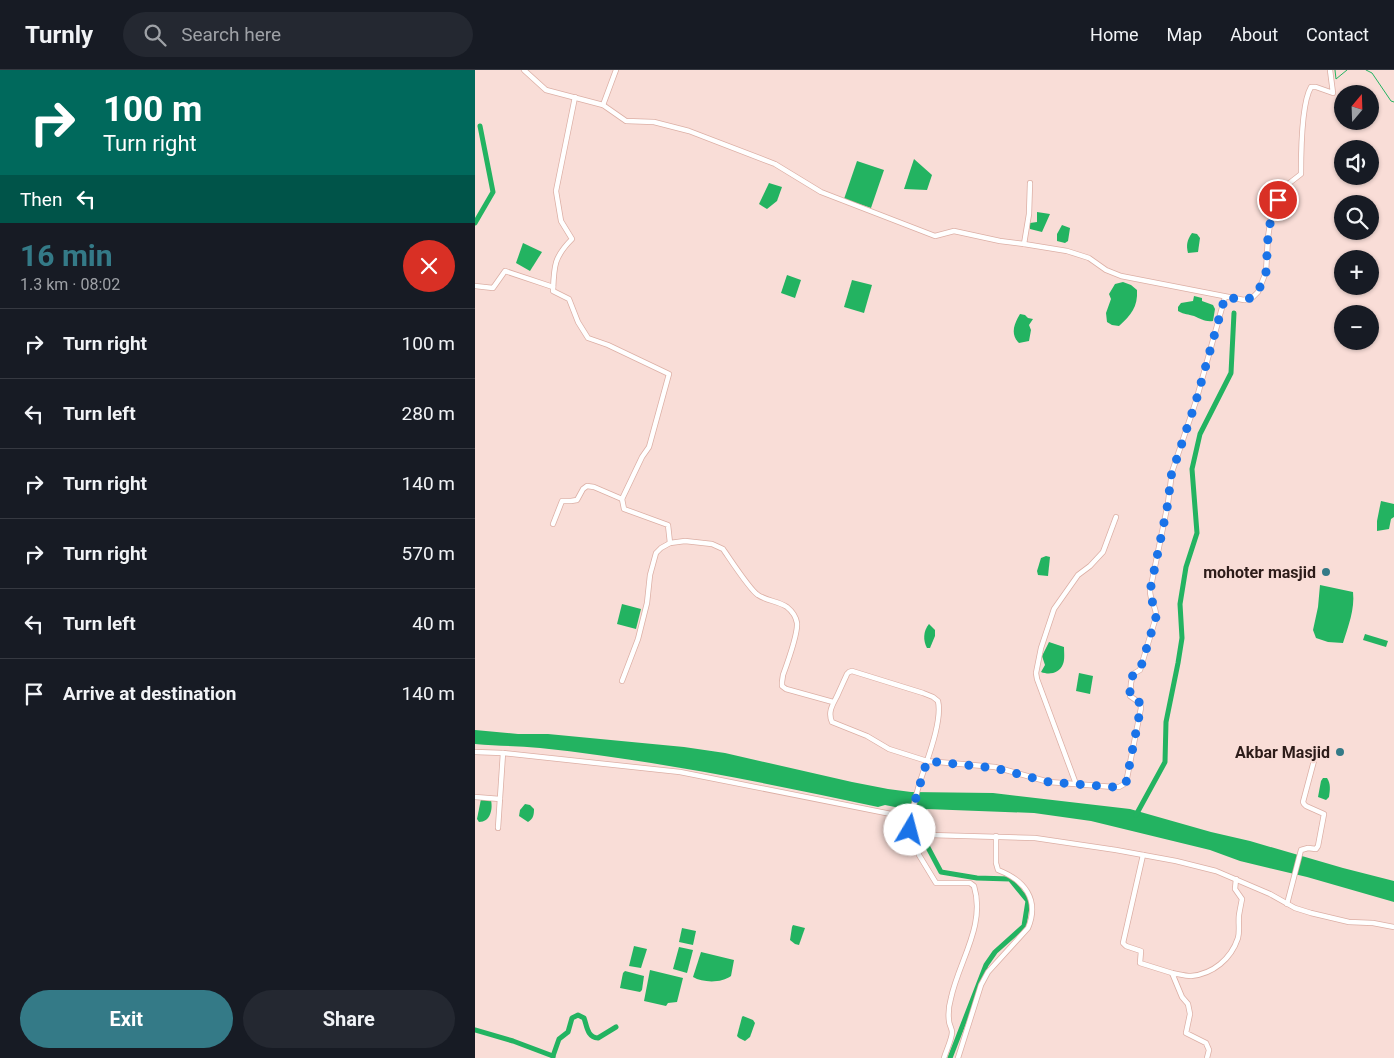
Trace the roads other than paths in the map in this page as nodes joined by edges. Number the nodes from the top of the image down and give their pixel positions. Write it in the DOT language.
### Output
graph roads {
  1 [pos="524,70"];
  2 [pos="616,70"];
  3 [pos="1331,70"];
  4 [pos="575,97"];
  5 [pos="603,105"];
  6 [pos="1029,182"];
  7 [pos="1024,244"];
  8 [pos="475,286"];
  9 [pos="553,287"];
  10 [pos="1225,297"];
  11 [pos="622,499"];
  12 [pos="1116,517"];
  13 [pos="553,524"];
  14 [pos="670,543"];
  15 [pos="622,681"];
  16 [pos="833,702"];
  17 [pos="475,752"];
  18 [pos="503,753"];
  19 [pos="1315,757"];
  20 [pos="927,761"];
  21 [pos="1075,784"];
  22 [pos="475,797"];
  23 [pos="500,799"];
  24 [pos="911,818"];
  25 [pos="498,828"];
  26 [pos="916,833"];
  27 [pos="996,836"];
  28 [pos="1143,855"];
  29 [pos="1236,879"];
  30 [pos="1287,904"];
  31 [pos="1394,926"];
  32 [pos="1172,973"];
  33 [pos="943,1058"];
  34 [pos="958,1058"];
  35 [pos="1207,1058"];
  1 -- 4 [label="street"];
  2 -- 5 [label="street"];
  3 -- 10 [label="street"];
  4 -- 5 [label="street"];
  4 -- 9 [label="street"];
  5 -- 7 [label="street"];
  6 -- 7 [label="street"];
  7 -- 10 [label="street"];
  8 -- 9 [label="street"];
  9 -- 11 [label="street"];
  10 -- 21 [label="street"];
  11 -- 13 [label="street"];
  11 -- 14 [label="street"];
  12 -- 21 [label="street"];
  14 -- 15 [label="street"];
  14 -- 16 [label="street"];
  16 -- 20 [label="street"];
  16 -- 20 [label="street"];
  17 -- 18 [label="street"];
  18 -- 23 [label="street"];
  18 -- 24 [label="street"];
  19 -- 30 [label="street"];
  20 -- 21 [label="street"];
  20 -- 24 [label="street"];
  22 -- 23 [label="street"];
  23 -- 25 [label="street"];
  24 -- 26 [label="street"];
  26 -- 27 [label="street"];
  26 -- 33 [label="street"];
  27 -- 28 [label="street"];
  27 -- 34 [label="street"];
  28 -- 29 [label="street"];
  28 -- 32 [label="street"];
  29 -- 30 [label="street"];
  29 -- 32 [label="street"];
  30 -- 31 [label="street"];
  32 -- 35 [label="street"];
}
